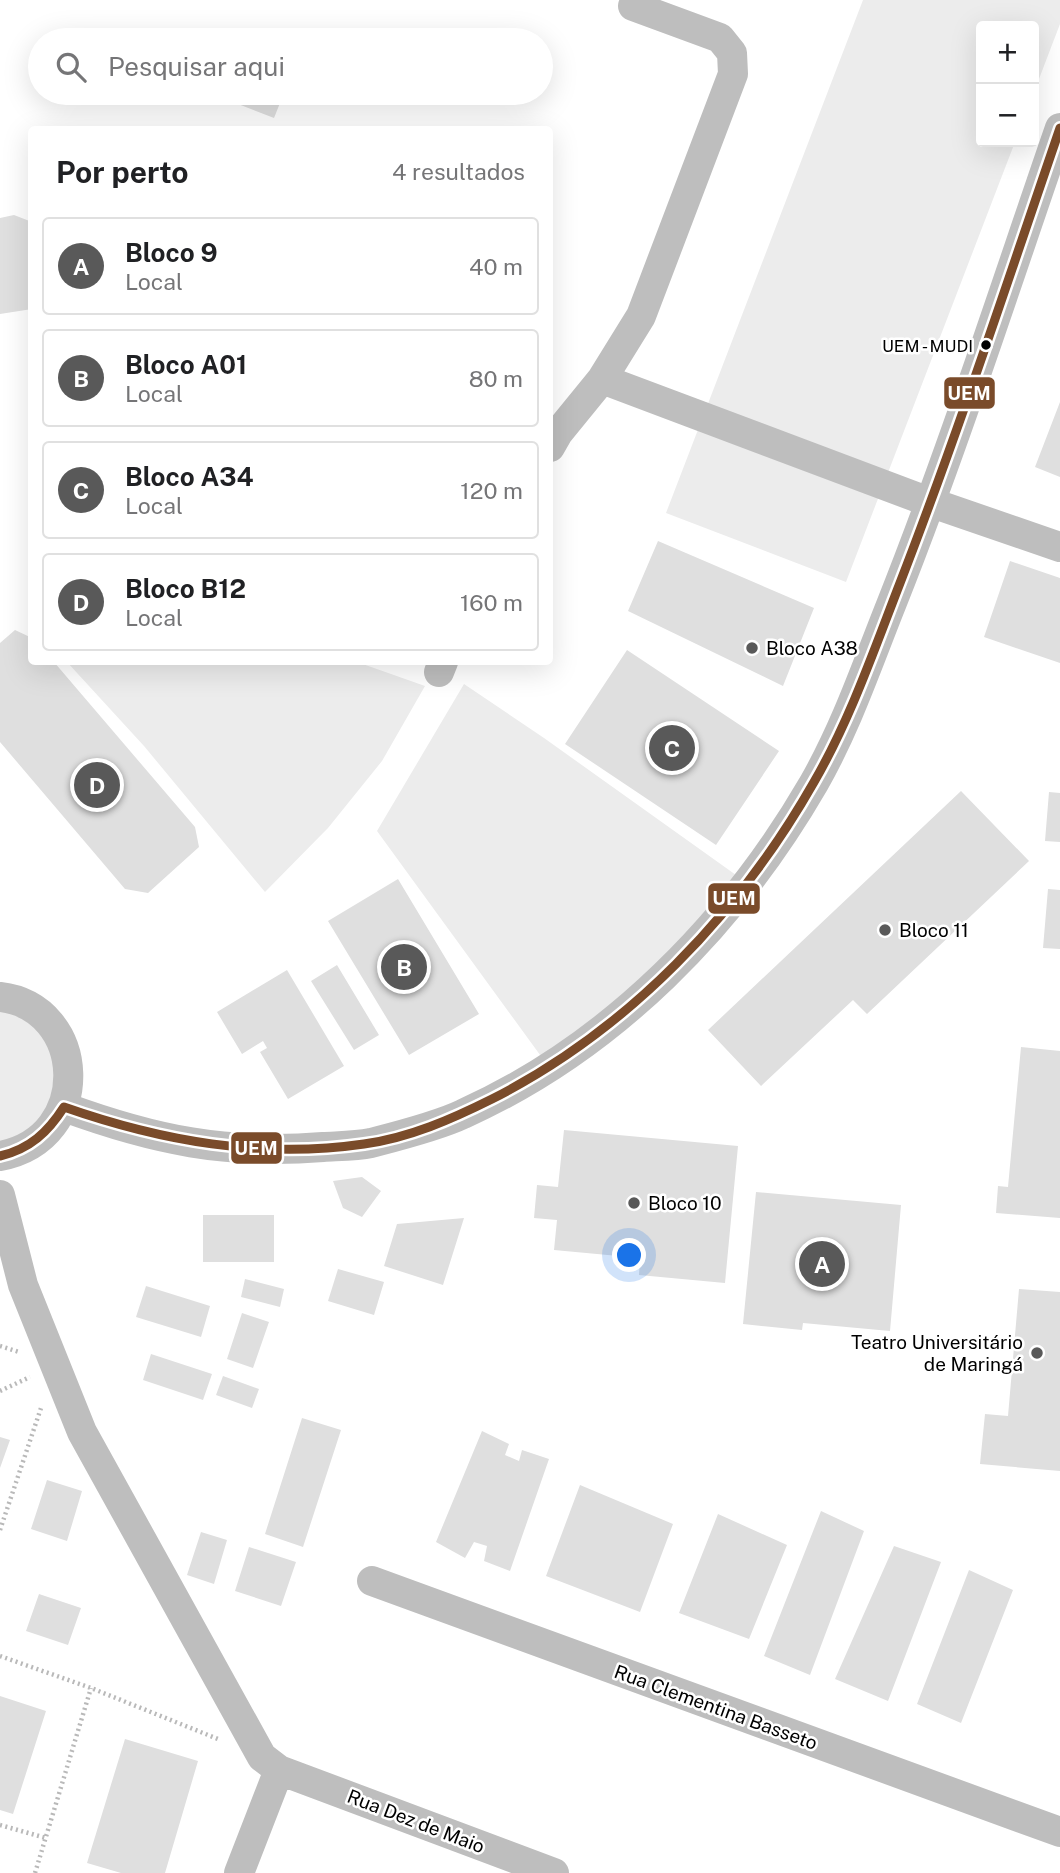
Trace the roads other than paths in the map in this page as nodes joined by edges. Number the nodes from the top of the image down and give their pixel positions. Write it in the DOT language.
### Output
graph roads {
  1 [pos="633,6"];
  2 [pos="1060,128"];
  3 [pos="602,379"];
  4 [pos="553,442"];
  5 [pos="932,503"];
  6 [pos="1060,547"];
  7 [pos="0,997"];
  8 [pos="64,1107"];
  9 [pos="0,1156"];
  10 [pos="0,1195"];
  11 [pos="372,1581"];
  12 [pos="271,1763"];
  13 [pos="1060,1832"];
  14 [pos="239,1873"];
  15 [pos="554,1873"];
  1 -- 3 [label="street"];
  2 -- 5 [label="street"];
  3 -- 4 [label="street"];
  3 -- 5 [label="street"];
  5 -- 6 [label="street"];
  5 -- 8 [label="street"];
  7 -- 8 [label="street"];
  8 -- 9 [label="street"];
  10 -- 12 [label="street"];
  11 -- 13 [label="street, Rua Clementina Basseto"];
  12 -- 14 [label="street"];
  12 -- 15 [label="street, Rua Dez de Maio"];
}
